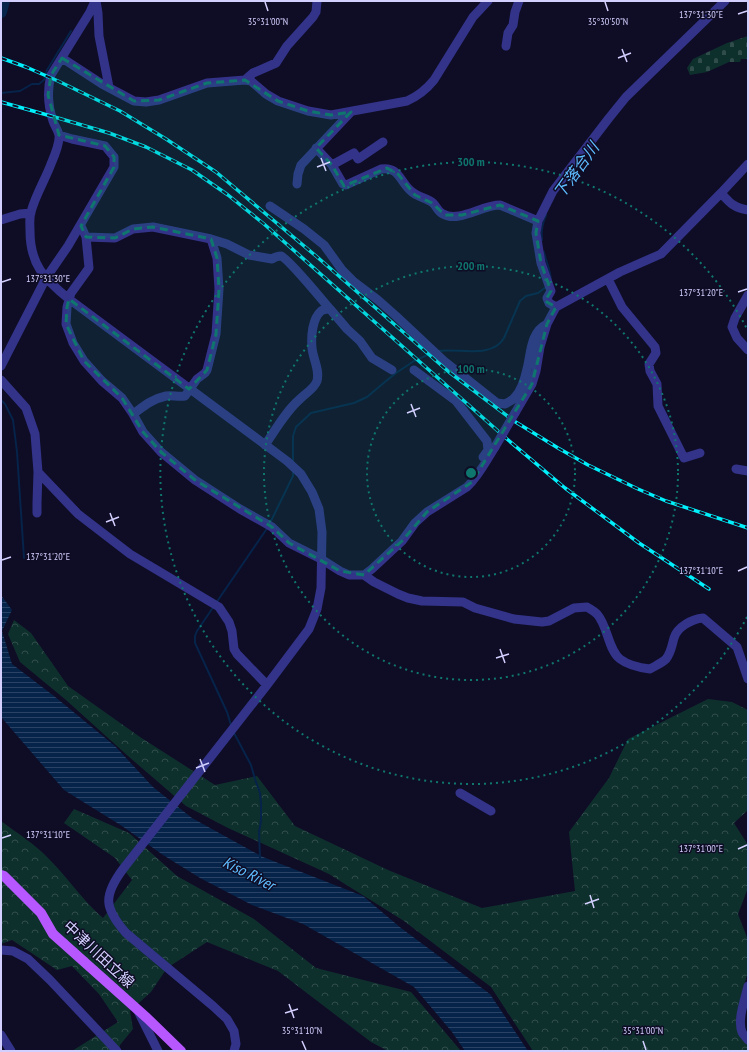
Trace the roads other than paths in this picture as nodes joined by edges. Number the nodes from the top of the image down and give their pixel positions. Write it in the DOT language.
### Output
graph roads {
  1 [pos="96,1"];
  2 [pos="317,1"];
  3 [pos="488,1"];
  4 [pos="519,1"];
  5 [pos="725,1"];
  6 [pos="506,46"];
  7 [pos="62,58"];
  8 [pos="245,80"];
  9 [pos="109,87"];
  10 [pos="351,112"];
  11 [pos="59,135"];
  12 [pos="383,142"];
  13 [pos="316,148"];
  14 [pos="748,164"];
  15 [pos="332,165"];
  16 [pos="297,184"];
  17 [pos="721,193"];
  18 [pos="270,206"];
  19 [pos="748,210"];
  20 [pos="31,213"];
  21 [pos="1,220"];
  22 [pos="538,221"];
  23 [pos="81,226"];
  24 [pos="86,237"];
  25 [pos="211,238"];
  26 [pos="46,278"];
  27 [pos="608,279"];
  28 [pos="748,295"];
  29 [pos="69,299"];
  30 [pos="556,307"];
  31 [pos="330,309"];
  32 [pos="547,324"];
  33 [pos="748,350"];
  34 [pos="1,366"];
  35 [pos="392,370"];
  36 [pos="414,370"];
  37 [pos="1,380"];
  38 [pos="189,389"];
  39 [pos="133,414"];
  40 [pos="265,444"];
  41 [pos="700,453"];
  42 [pos="482,468"];
  43 [pos="736,469"];
  44 [pos="748,471"];
  45 [pos="38,472"];
  46 [pos="37,513"];
  47 [pos="321,559"];
  48 [pos="364,575"];
  49 [pos="748,679"];
  50 [pos="266,685"];
  51 [pos="460,793"];
  52 [pos="491,811"];
  53 [pos="1,875"];
  54 [pos="1,950"];
  55 [pos="748,986"];
  56 [pos="138,1011"];
  57 [pos="1,1035"];
  58 [pos="748,1040"];
  59 [pos="11,1051"];
  60 [pos="117,1051"];
  61 [pos="158,1051"];
  62 [pos="181,1051"];
  63 [pos="234,1051"];
  1 -- 7 [label="street"];
  1 -- 9 [label="street"];
  2 -- 8 [label="street"];
  3 -- 10 [label="street"];
  4 -- 6 [label="street"];
  5 -- 22 [label="street"];
  7 -- 9 [label="street"];
  7 -- 11 [label="street"];
  8 -- 9 [label="street"];
  8 -- 10 [label="street"];
  10 -- 13 [label="street"];
  11 -- 20 [label="street"];
  11 -- 23 [label="street"];
  12 -- 15 [label="street"];
  13 -- 15 [label="street"];
  13 -- 16 [label="street"];
  14 -- 17 [label="street"];
  15 -- 22 [label="street"];
  17 -- 19 [label="street"];
  17 -- 27 [label="street"];
  18 -- 32 [label="street"];
  20 -- 21 [label="street"];
  20 -- 26 [label="street"];
  22 -- 30 [label="street"];
  23 -- 24 [label="street"];
  23 -- 26 [label="street"];
  24 -- 25 [label="street"];
  24 -- 29 [label="street"];
  25 -- 31 [label="street"];
  25 -- 38 [label="street"];
  26 -- 29 [label="street"];
  26 -- 34 [label="street"];
  27 -- 30 [label="street"];
  27 -- 41 [label="street"];
  28 -- 33 [label="street"];
  29 -- 38 [label="street"];
  29 -- 39 [label="street"];
  30 -- 32 [label="street"];
  31 -- 35 [label="street"];
  31 -- 40 [label="street"];
  32 -- 42 [label="street, bridge"];
  36 -- 42 [label="street"];
  37 -- 45 [label="street"];
  38 -- 39 [label="street"];
  38 -- 40 [label="street"];
  39 -- 47 [label="street"];
  40 -- 47 [label="street"];
  42 -- 48 [label="street"];
  43 -- 44 [label="street"];
  45 -- 46 [label="street"];
  45 -- 50 [label="street"];
  47 -- 48 [label="street"];
  47 -- 50 [label="street"];
  48 -- 49 [label="street"];
  50 -- 63 [label="street"];
  51 -- 52 [label="street"];
  53 -- 56 [label="main road, 中津川田立線"];
  54 -- 60 [label="street"];
  55 -- 58 [label="street"];
  56 -- 61 [label="street"];
  56 -- 62 [label="main road, 中津川田立線"];
  57 -- 59 [label="street"];
}
